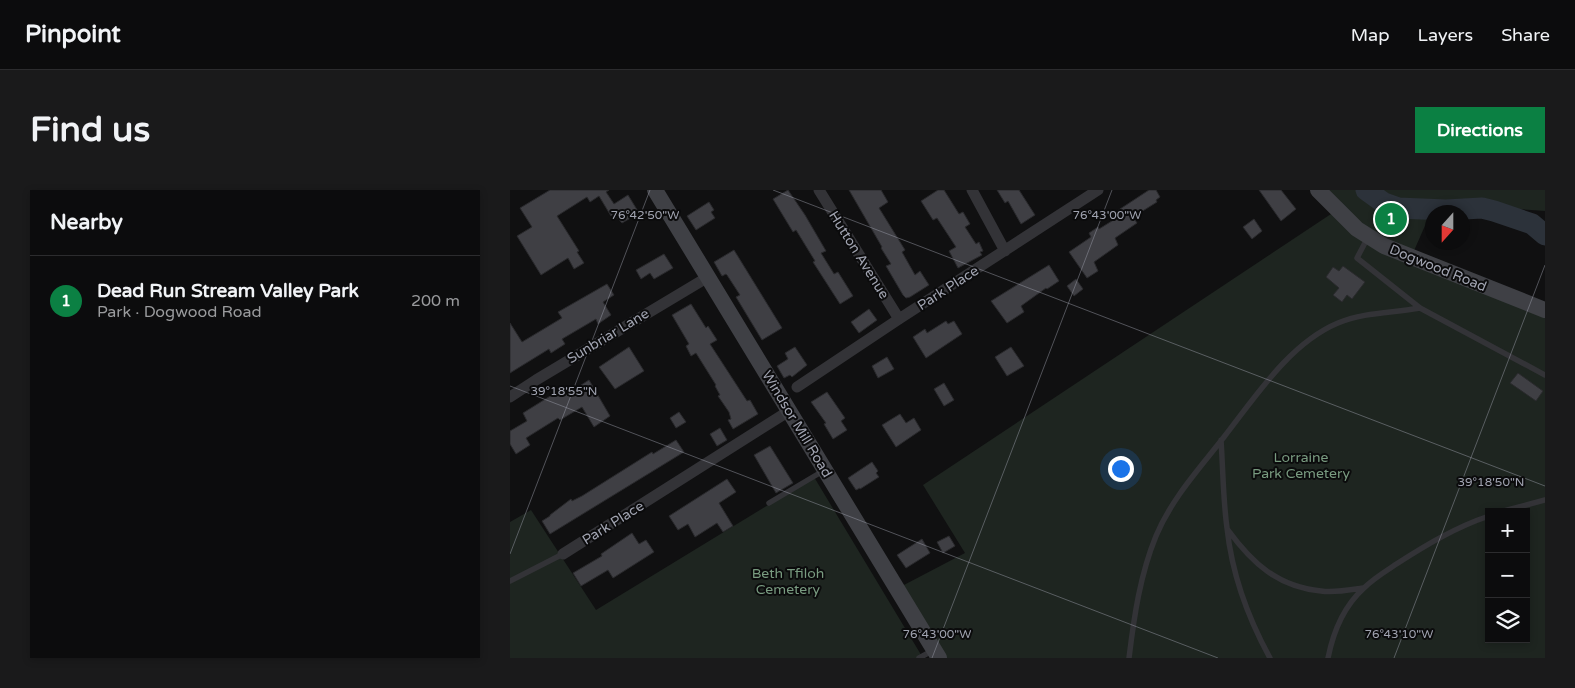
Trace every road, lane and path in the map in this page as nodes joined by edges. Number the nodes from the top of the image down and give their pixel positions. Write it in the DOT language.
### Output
graph roads {
  1 [pos="655,190"];
  2 [pos="819,190"];
  3 [pos="972,190"];
  4 [pos="1098,190"];
  5 [pos="1318,190"];
  6 [pos="1368,237"];
  7 [pos="1005,251"];
  8 [pos="708,277"];
  9 [pos="1420,308"];
  10 [pos="1545,310"];
  11 [pos="899,319"];
  12 [pos="1545,375"];
  13 [pos="797,387"];
  14 [pos="510,397"];
  15 [pos="789,411"];
  16 [pos="1221,440"];
  17 [pos="825,470"];
  18 [pos="1545,500"];
  19 [pos="769,504"];
  20 [pos="1515,508"];
  21 [pos="1485,518"];
  22 [pos="1227,530"];
  23 [pos="563,554"];
  24 [pos="510,581"];
  25 [pos="1363,588"];
  26 [pos="931,655"];
  27 [pos="1129,658"];
  28 [pos="1270,658"];
  29 [pos="1328,658"];
  1 -- 8 [label="main road, Windsor Mill Road"];
  2 -- 11 [label="street, Hutton Avenue"];
  3 -- 7 [label="street"];
  4 -- 7 [label="street, Park Place"];
  5 -- 6 [label="main road, Dogwood Road"];
  6 -- 9 [label="lane"];
  6 -- 10 [label="main road, Dogwood Road"];
  7 -- 11 [label="street, Park Place"];
  8 -- 14 [label="street, Sunbriar Lane"];
  8 -- 15 [label="main road, Windsor Mill Road"];
  9 -- 12 [label="lane"];
  9 -- 16 [label="lane"];
  11 -- 13 [label="street, Park Place"];
  15 -- 17 [label="main road, Windsor Mill Road"];
  15 -- 23 [label="street, Park Place"];
  16 -- 22 [label="lane"];
  16 -- 27 [label="lane"];
  17 -- 19 [label="lane"];
  17 -- 26 [label="main road, Windsor Mill Road"];
  18 -- 20 [label="lane"];
  21 -- 25 [label="lane"];
  22 -- 25 [label="lane"];
  22 -- 28 [label="lane"];
  23 -- 24 [label="lane"];
  25 -- 29 [label="lane"];
}
